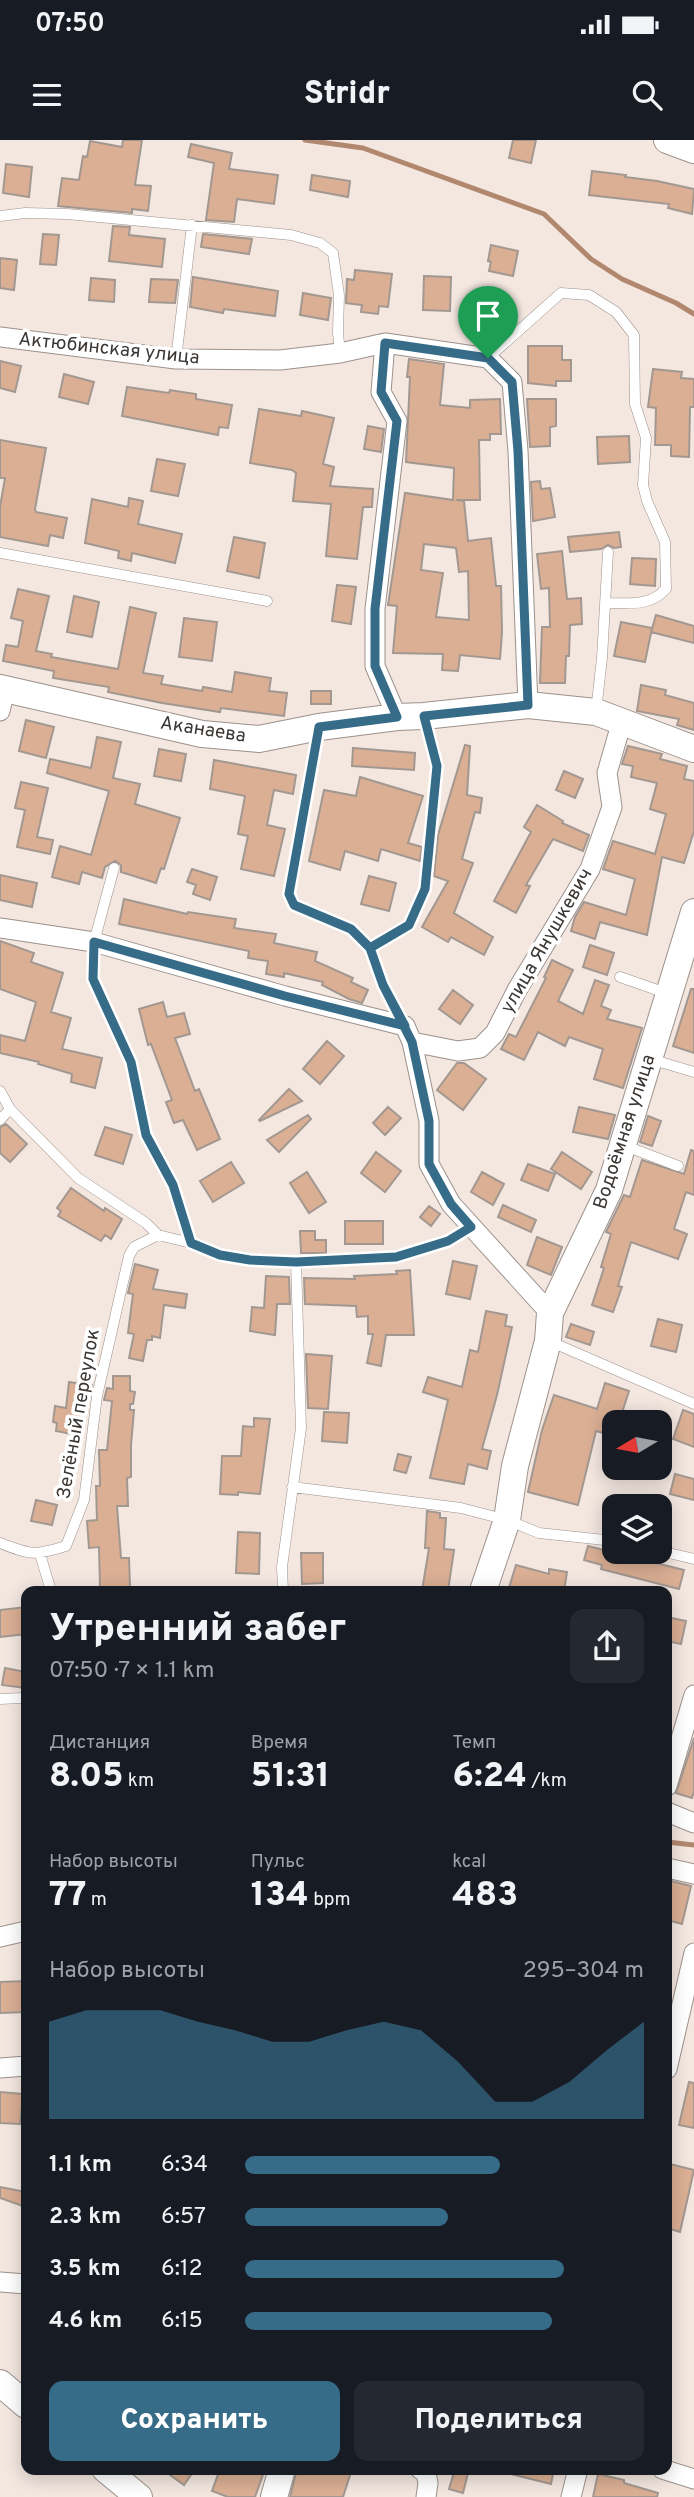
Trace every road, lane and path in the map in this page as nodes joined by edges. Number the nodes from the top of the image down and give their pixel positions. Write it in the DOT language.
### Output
graph roads {
  1 [pos="667,140"];
  2 [pos="694,150"];
  3 [pos="0,216"];
  4 [pos="192,225"];
  5 [pos="0,337"];
  6 [pos="385,343"];
  7 [pos="341,354"];
  8 [pos="488,358"];
  9 [pos="176,359"];
  10 [pos="608,552"];
  11 [pos="0,553"];
  12 [pos="267,601"];
  13 [pos="606,603"];
  14 [pos="2,696"];
  15 [pos="528,705"];
  16 [pos="596,712"];
  17 [pos="424,716"];
  18 [pos="397,717"];
  19 [pos="622,721"];
  20 [pos="319,727"];
  21 [pos="694,748"];
  22 [pos="114,868"];
  23 [pos="694,912"];
  24 [pos="0,929"];
  25 [pos="94,942"];
  26 [pos="370,948"];
  27 [pos="620,977"];
  28 [pos="668,994"];
  29 [pos="409,1034"];
  30 [pos="649,1059"];
  31 [pos="694,1072"];
  32 [pos="0,1091"];
  33 [pos="10,1109"];
  34 [pos="0,1119"];
  35 [pos="623,1146"];
  36 [pos="678,1166"];
  37 [pos="471,1227"];
  38 [pos="158,1235"];
  39 [pos="191,1243"];
  40 [pos="296,1262"];
  41 [pos="550,1313"];
  42 [pos="548,1341"];
  43 [pos="694,1404"];
  44 [pos="292,1487"];
  45 [pos="507,1520"];
  46 [pos="602,1540"];
  47 [pos="0,1543"];
  48 [pos="40,1554"];
  49 [pos="672,1554"];
  50 [pos="694,1559"];
  51 [pos="50,1586"];
  52 [pos="283,1586"];
  53 [pos="485,1586"];
  54 [pos="694,1695"];
  55 [pos="21,1698"];
  56 [pos="0,1699"];
  57 [pos="672,1769"];
  58 [pos="672,1814"];
  59 [pos="694,1823"];
  60 [pos="672,1869"];
  61 [pos="694,1874"];
  62 [pos="21,1932"];
  63 [pos="0,1937"];
  64 [pos="694,1953"];
  65 [pos="672,2048"];
  66 [pos="21,2066"];
  67 [pos="0,2068"];
  68 [pos="0,2282"];
  69 [pos="21,2284"];
  70 [pos="0,2383"];
  71 [pos="21,2400"];
  72 [pos="672,2472"];
  73 [pos="113,2475"];
  74 [pos="280,2475"];
  75 [pos="426,2475"];
  76 [pos="576,2475"];
  77 [pos="694,2479"];
  78 [pos="139,2497"];
  79 [pos="274,2497"];
  80 [pos="426,2497"];
  81 [pos="571,2497"];
  1 -- 2 [label="street"];
  3 -- 4 [label="lane"];
  4 -- 7 [label="lane"];
  4 -- 9 [label="lane"];
  5 -- 9 [label="street, Актюбинская улица"];
  6 -- 7 [label="street, Актюбинская улица"];
  6 -- 8 [label="street"];
  6 -- 18 [label="street"];
  7 -- 9 [label="street, Актюбинская улица"];
  8 -- 13 [label="lane"];
  8 -- 15 [label="street"];
  10 -- 13 [label="lane"];
  11 -- 12 [label="lane"];
  13 -- 16 [label="lane"];
  14 -- 20 [label="street, Аканаева"];
  15 -- 16 [label="street, Аканаева"];
  15 -- 17 [label="street, Аканаева"];
  16 -- 19 [label="street, Аканаева"];
  17 -- 18 [label="street, Аканаева"];
  17 -- 26 [label="lane"];
  18 -- 20 [label="street, Аканаева"];
  19 -- 21 [label="street, Аканаева"];
  19 -- 29 [label="street, улица Янушкевич"];
  20 -- 26 [label="lane"];
  22 -- 25 [label="lane"];
  23 -- 28 [label="street, Водоёмная улица"];
  24 -- 25 [label="street, улица Янушкевич"];
  25 -- 29 [label="street, улица Янушкевич"];
  25 -- 39 [label="lane"];
  26 -- 29 [label="lane"];
  27 -- 28 [label="lane"];
  28 -- 30 [label="street, Водоёмная улица"];
  29 -- 37 [label="street"];
  30 -- 31 [label="lane"];
  30 -- 35 [label="street, Водоёмная улица"];
  32 -- 33 [label="lane"];
  33 -- 34 [label="lane"];
  33 -- 38 [label="lane"];
  35 -- 36 [label="lane"];
  35 -- 41 [label="street, Водоёмная улица"];
  37 -- 40 [label="lane"];
  37 -- 41 [label="street"];
  38 -- 39 [label="lane"];
  38 -- 48 [label="lane, Зелёный переулок"];
  39 -- 40 [label="lane"];
  40 -- 44 [label="lane"];
  41 -- 42 [label="street, Водоёмная улица"];
  42 -- 43 [label="lane"];
  42 -- 45 [label="street, Водоёмная улица"];
  44 -- 45 [label="lane"];
  44 -- 52 [label="lane"];
  45 -- 46 [label="lane"];
  45 -- 53 [label="street, Водоёмная улица"];
  47 -- 48 [label="lane"];
  48 -- 51 [label="lane"];
  49 -- 50 [label="lane"];
  54 -- 57 [label="street"];
  55 -- 56 [label="lane"];
  58 -- 59 [label="street"];
  60 -- 61 [label="street"];
  62 -- 63 [label="street"];
  64 -- 65 [label="street"];
  66 -- 67 [label="street"];
  68 -- 69 [label="street"];
  70 -- 71 [label="street"];
  72 -- 77 [label="street"];
  73 -- 78 [label="street"];
  74 -- 79 [label="street"];
  75 -- 80 [label="street"];
  76 -- 81 [label="street"];
}
